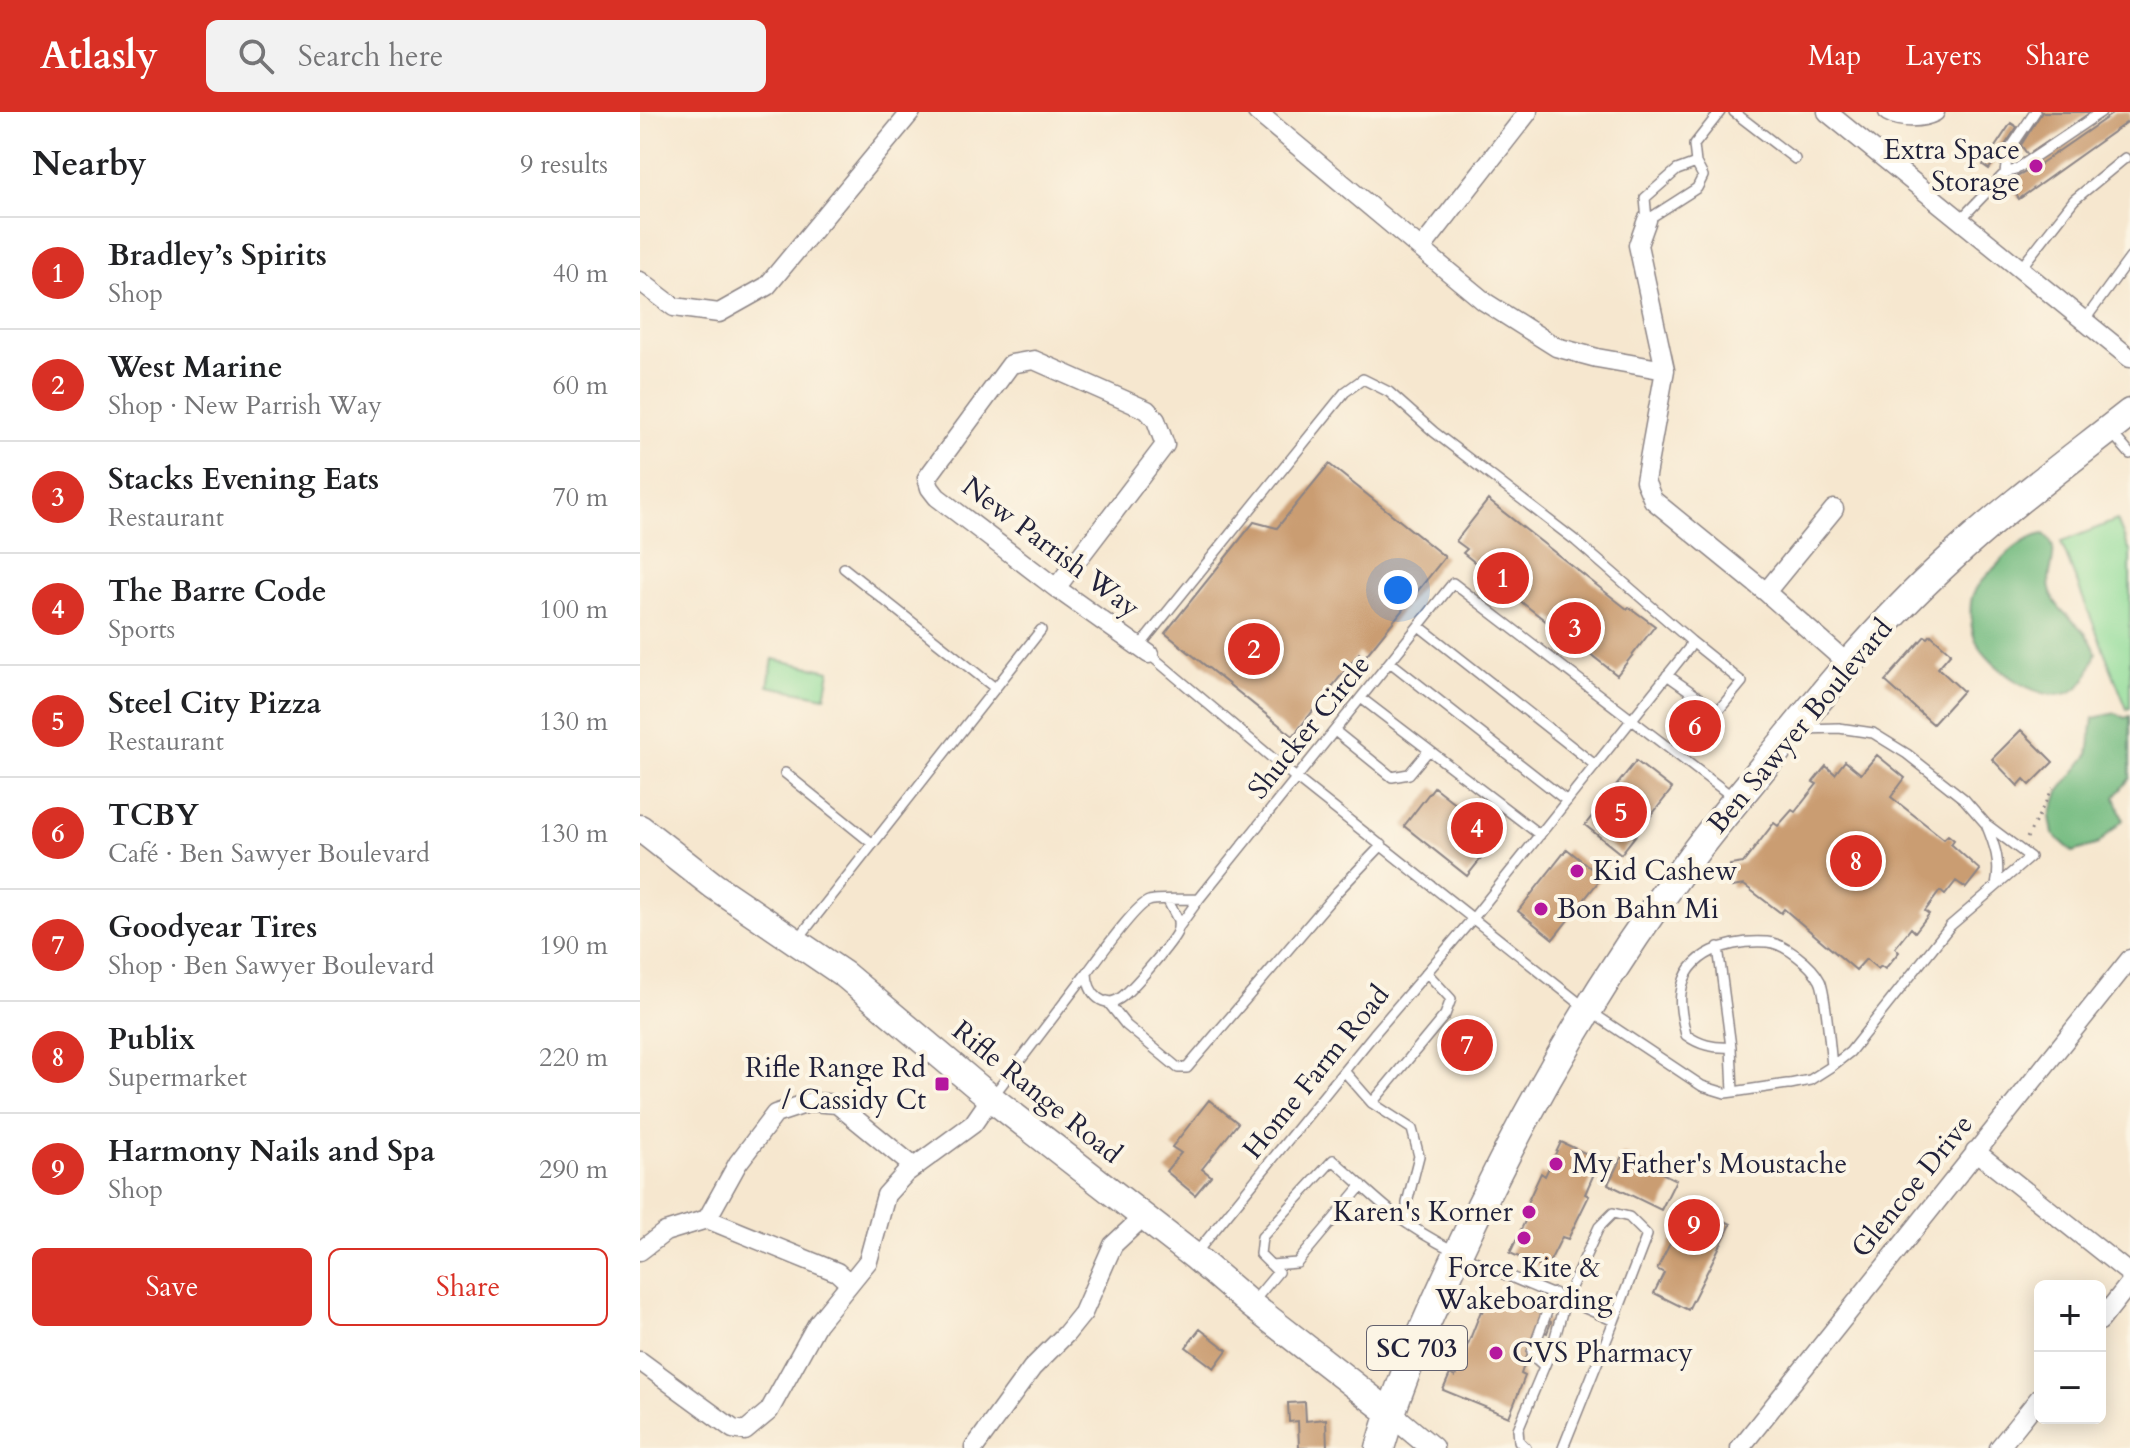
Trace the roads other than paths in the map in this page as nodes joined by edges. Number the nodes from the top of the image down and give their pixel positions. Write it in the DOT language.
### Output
graph roads {
  1 [pos="911,112"];
  2 [pos="1257,112"];
  3 [pos="1528,112"];
  4 [pos="1720,112"];
  5 [pos="1734,112"];
  6 [pos="1827,112"];
  7 [pos="1888,112"];
  8 [pos="1935,112"];
  9 [pos="2035,112"];
  10 [pos="2101,112"];
  11 [pos="2125,158"];
  12 [pos="1795,159"];
  13 [pos="1696,163"];
  14 [pos="2005,173"];
  15 [pos="1647,220"];
  16 [pos="1960,220"];
  17 [pos="1421,249"];
  18 [pos="2130,258"];
  19 [pos="2020,269"];
  20 [pos="640,281"];
  21 [pos="2084,321"];
  22 [pos="2130,358"];
  23 [pos="1665,370"];
  24 [pos="2119,421"];
  25 [pos="2130,454"];
  26 [pos="1834,509"];
  27 [pos="844,568"];
  28 [pos="1056,588"];
  29 [pos="1766,592"];
  30 [pos="1419,626"];
  31 [pos="1041,630"];
  32 [pos="1691,641"];
  33 [pos="1144,651"];
  34 [pos="1390,662"];
  35 [pos="1847,663"];
  36 [pos="1667,675"];
  37 [pos="995,688"];
  38 [pos="1361,698"];
  39 [pos="1632,720"];
  40 [pos="1794,729"];
  41 [pos="1335,731"];
  42 [pos="1429,750"];
  43 [pos="1595,765"];
  44 [pos="785,773"];
  45 [pos="1296,778"];
  46 [pos="1737,800"];
  47 [pos="1567,801"];
  48 [pos="1986,824"];
  49 [pos="640,828"];
  50 [pos="1540,835"];
  51 [pos="873,844"];
  52 [pos="1382,845"];
  53 [pos="1996,886"];
  54 [pos="1199,899"];
  55 [pos="1168,901"];
  56 [pos="1474,917"];
  57 [pos="1178,928"];
  58 [pos="796,942"];
  59 [pos="1718,947"];
  60 [pos="2130,959"];
  61 [pos="1087,973"];
  62 [pos="1427,973"];
  63 [pos="1091,993"];
  64 [pos="1067,999"];
  65 [pos="1107,1001"];
  66 [pos="1588,1010"];
  67 [pos="1731,1047"];
  68 [pos="1832,1066"];
  69 [pos="1344,1071"];
  70 [pos="1733,1092"];
  71 [pos="991,1098"];
  72 [pos="1372,1103"];
  73 [pos="1975,1151"];
  74 [pos="914,1167"];
  75 [pos="1362,1185"];
  76 [pos="1339,1195"];
  77 [pos="1348,1201"];
  78 [pos="1322,1213"];
  79 [pos="1143,1217"];
  80 [pos="707,1219"];
  81 [pos="1332,1220"];
  82 [pos="1408,1224"];
  83 [pos="1310,1228"];
  84 [pos="1320,1235"];
  85 [pos="1297,1242"];
  86 [pos="1308,1250"];
  87 [pos="640,1251"];
  88 [pos="1458,1253"];
  89 [pos="1194,1256"];
  90 [pos="1271,1265"];
  91 [pos="2130,1274"];
  92 [pos="849,1283"];
  93 [pos="2130,1283"];
  94 [pos="1554,1293"];
  95 [pos="1566,1298"];
  96 [pos="1250,1304"];
  97 [pos="2106,1313"];
  98 [pos="1614,1321"];
  99 [pos="640,1361"];
  100 [pos="1544,1366"];
  101 [pos="2034,1404"];
  102 [pos="1390,1413"];
  103 [pos="974,1448"];
  104 [pos="1380,1448"];
  105 [pos="1432,1448"];
  106 [pos="1526,1448"];
  107 [pos="1563,1448"];
  108 [pos="1740,1448"];
  109 [pos="1999,1448"];
  1 -- 20 [label="street"];
  2 -- 17 [label="street"];
  3 -- 17 [label="street"];
  4 -- 13 [label="lane"];
  5 -- 12 [label="lane"];
  6 -- 16 [label="street"];
  7 -- 8 [label="street"];
  9 -- 14 [label="lane"];
  10 -- 14 [label="lane"];
  11 -- 19 [label="lane"];
  13 -- 15 [label="lane"];
  13 -- 15 [label="lane"];
  14 -- 16 [label="lane"];
  15 -- 23 [label="street"];
  16 -- 19 [label="street"];
  17 -- 23 [label="street"];
  18 -- 21 [label="lane"];
  19 -- 21 [label="street"];
  21 -- 22 [label="street"];
  23 -- 29 [label="street"];
  24 -- 25 [label="lane"];
  24 -- 35 [label="main road, Ben Sawyer Boulevard / SC 703"];
  26 -- 29 [label="street"];
  27 -- 37 [label="lane"];
  28 -- 28 [label="street, New Parrish Way"];
  28 -- 33 [label="street, New Parrish Way"];
  29 -- 35 [label="street"];
  30 -- 34 [label="lane, Shucker Circle"];
  30 -- 39 [label="lane, Shucker Circle"];
  30 -- 43 [label="lane"];
  31 -- 37 [label="lane"];
  32 -- 33 [label="lane"];
  32 -- 36 [label="lane, Home Farm Road"];
  32 -- 36 [label="lane"];
  33 -- 45 [label="lane"];
  34 -- 38 [label="lane, Shucker Circle"];
  34 -- 47 [label="lane"];
  35 -- 40 [label="main road, Ben Sawyer Boulevard / SC 703"];
  36 -- 39 [label="lane, Home Farm Road"];
  37 -- 51 [label="lane"];
  38 -- 41 [label="lane, Shucker Circle"];
  38 -- 42 [label="lane"];
  39 -- 43 [label="lane, Home Farm Road"];
  39 -- 46 [label="lane"];
  40 -- 46 [label="main road, Ben Sawyer Boulevard / SC 703"];
  40 -- 48 [label="lane"];
  41 -- 42 [label="lane"];
  41 -- 45 [label="lane, Shucker Circle"];
  42 -- 50 [label="lane"];
  43 -- 47 [label="lane, Home Farm Road"];
  44 -- 51 [label="lane"];
  45 -- 52 [label="lane"];
  45 -- 54 [label="lane, Shucker Circle"];
  46 -- 66 [label="main road, Ben Sawyer Boulevard / SC 703"];
  47 -- 50 [label="lane, Home Farm Road"];
  48 -- 53 [label="lane"];
  48 -- 53 [label="lane"];
  49 -- 58 [label="main road, Rifle Range Road"];
  50 -- 56 [label="lane, Home Farm Road"];
  51 -- 58 [label="lane"];
  52 -- 56 [label="lane"];
  52 -- 65 [label="lane"];
  53 -- 68 [label="lane"];
  54 -- 55 [label="lane"];
  54 -- 57 [label="lane, Shucker Circle"];
  55 -- 57 [label="lane"];
  55 -- 61 [label="lane"];
  56 -- 62 [label="lane, Home Farm Road"];
  56 -- 66 [label="lane"];
  57 -- 65 [label="lane, Shucker Circle"];
  58 -- 71 [label="main road, Rifle Range Road"];
  59 -- 67 [label="lane"];
  59 -- 67 [label="lane"];
  59 -- 68 [label="lane"];
  60 -- 73 [label="street, Glencoe Drive"];
  61 -- 63 [label="lane"];
  61 -- 64 [label="lane"];
  62 -- 69 [label="lane, Home Farm Road"];
  62 -- 72 [label="lane"];
  63 -- 64 [label="lane"];
  63 -- 65 [label="lane"];
  64 -- 71 [label="lane"];
  66 -- 70 [label="lane"];
  66 -- 88 [label="main road, Ben Sawyer Boulevard / SC 703"];
  67 -- 70 [label="lane"];
  68 -- 70 [label="lane"];
  69 -- 72 [label="lane"];
  69 -- 89 [label="lane, Home Farm Road"];
  71 -- 74 [label="street"];
  71 -- 79 [label="main road, Rifle Range Road"];
  72 -- 82 [label="lane"];
  73 -- 91 [label="street"];
  73 -- 108 [label="street, Glencoe Drive"];
  74 -- 80 [label="street"];
  74 -- 92 [label="street"];
  75 -- 77 [label="lane"];
  75 -- 82 [label="lane"];
  75 -- 90 [label="lane"];
  76 -- 77 [label="lane"];
  77 -- 81 [label="lane"];
  78 -- 81 [label="lane"];
  79 -- 89 [label="main road, Rifle Range Road"];
  79 -- 103 [label="street"];
  80 -- 87 [label="street"];
  80 -- 92 [label="street"];
  81 -- 84 [label="lane"];
  82 -- 88 [label="lane"];
  83 -- 84 [label="lane"];
  84 -- 86 [label="lane"];
  85 -- 86 [label="lane"];
  86 -- 90 [label="lane"];
  88 -- 94 [label="lane"];
  88 -- 102 [label="main road, Ben Sawyer Boulevard / SC 703"];
  89 -- 96 [label="main road, Rifle Range Road"];
  90 -- 96 [label="lane"];
  92 -- 99 [label="street"];
  93 -- 97 [label="street"];
  94 -- 95 [label="lane"];
  94 -- 100 [label="lane"];
  95 -- 98 [label="lane"];
  95 -- 98 [label="lane"];
  95 -- 100 [label="lane"];
  96 -- 102 [label="main road, Rifle Range Road"];
  98 -- 107 [label="lane"];
  100 -- 106 [label="lane"];
  101 -- 109 [label="street"];
  102 -- 104 [label="main road, Ben Sawyer Boulevard / SC 703"];
  102 -- 105 [label="street"];
}
